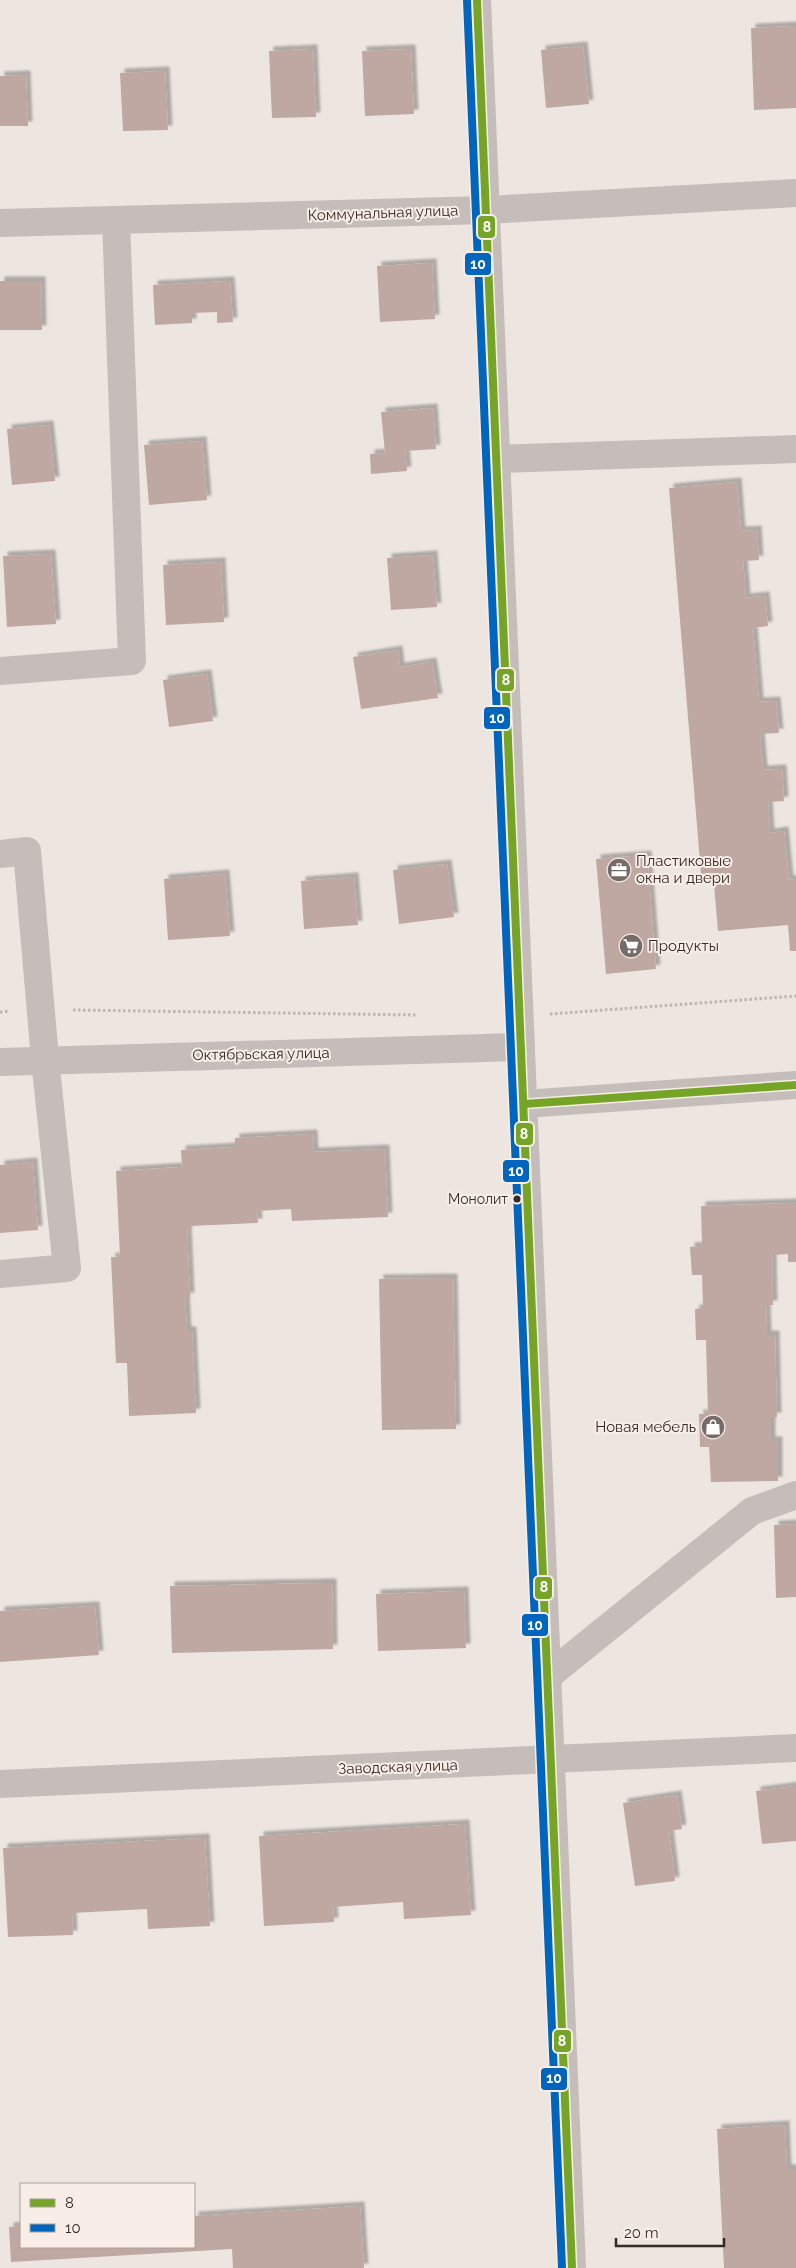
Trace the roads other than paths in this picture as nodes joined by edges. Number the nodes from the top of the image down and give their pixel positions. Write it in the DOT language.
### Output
graph roads {
  1 [pos="477,0"];
  2 [pos="796,193"];
  3 [pos="486,210"];
  4 [pos="116,220"];
  5 [pos="0,223"];
  6 [pos="796,449"];
  7 [pos="497,459"];
  8 [pos="0,671"];
  9 [pos="0,854"];
  10 [pos="521,1047"];
  11 [pos="45,1059"];
  12 [pos="0,1062"];
  13 [pos="796,1085"];
  14 [pos="524,1104"];
  15 [pos="0,1274"];
  16 [pos="796,1495"];
  17 [pos="548,1676"];
  18 [pos="796,1748"];
  19 [pos="552,1760"];
  20 [pos="0,1784"];
  21 [pos="572,2268"];
  1 -- 3 [label="street"];
  2 -- 3 [label="street, Коммунальная улица"];
  3 -- 4 [label="street, Коммунальная улица"];
  3 -- 7 [label="street"];
  4 -- 5 [label="street, Коммунальная улица"];
  4 -- 8 [label="street"];
  6 -- 7 [label="street"];
  7 -- 10 [label="street"];
  9 -- 11 [label="street"];
  10 -- 11 [label="street, Октябрьская улица"];
  10 -- 14 [label="street"];
  11 -- 12 [label="street, Октябрьская улица"];
  11 -- 15 [label="street"];
  13 -- 14 [label="street"];
  14 -- 17 [label="street"];
  16 -- 17 [label="street"];
  17 -- 19 [label="street"];
  18 -- 19 [label="street, Заводская улица"];
  19 -- 20 [label="street, Заводская улица"];
  19 -- 21 [label="street"];
}
